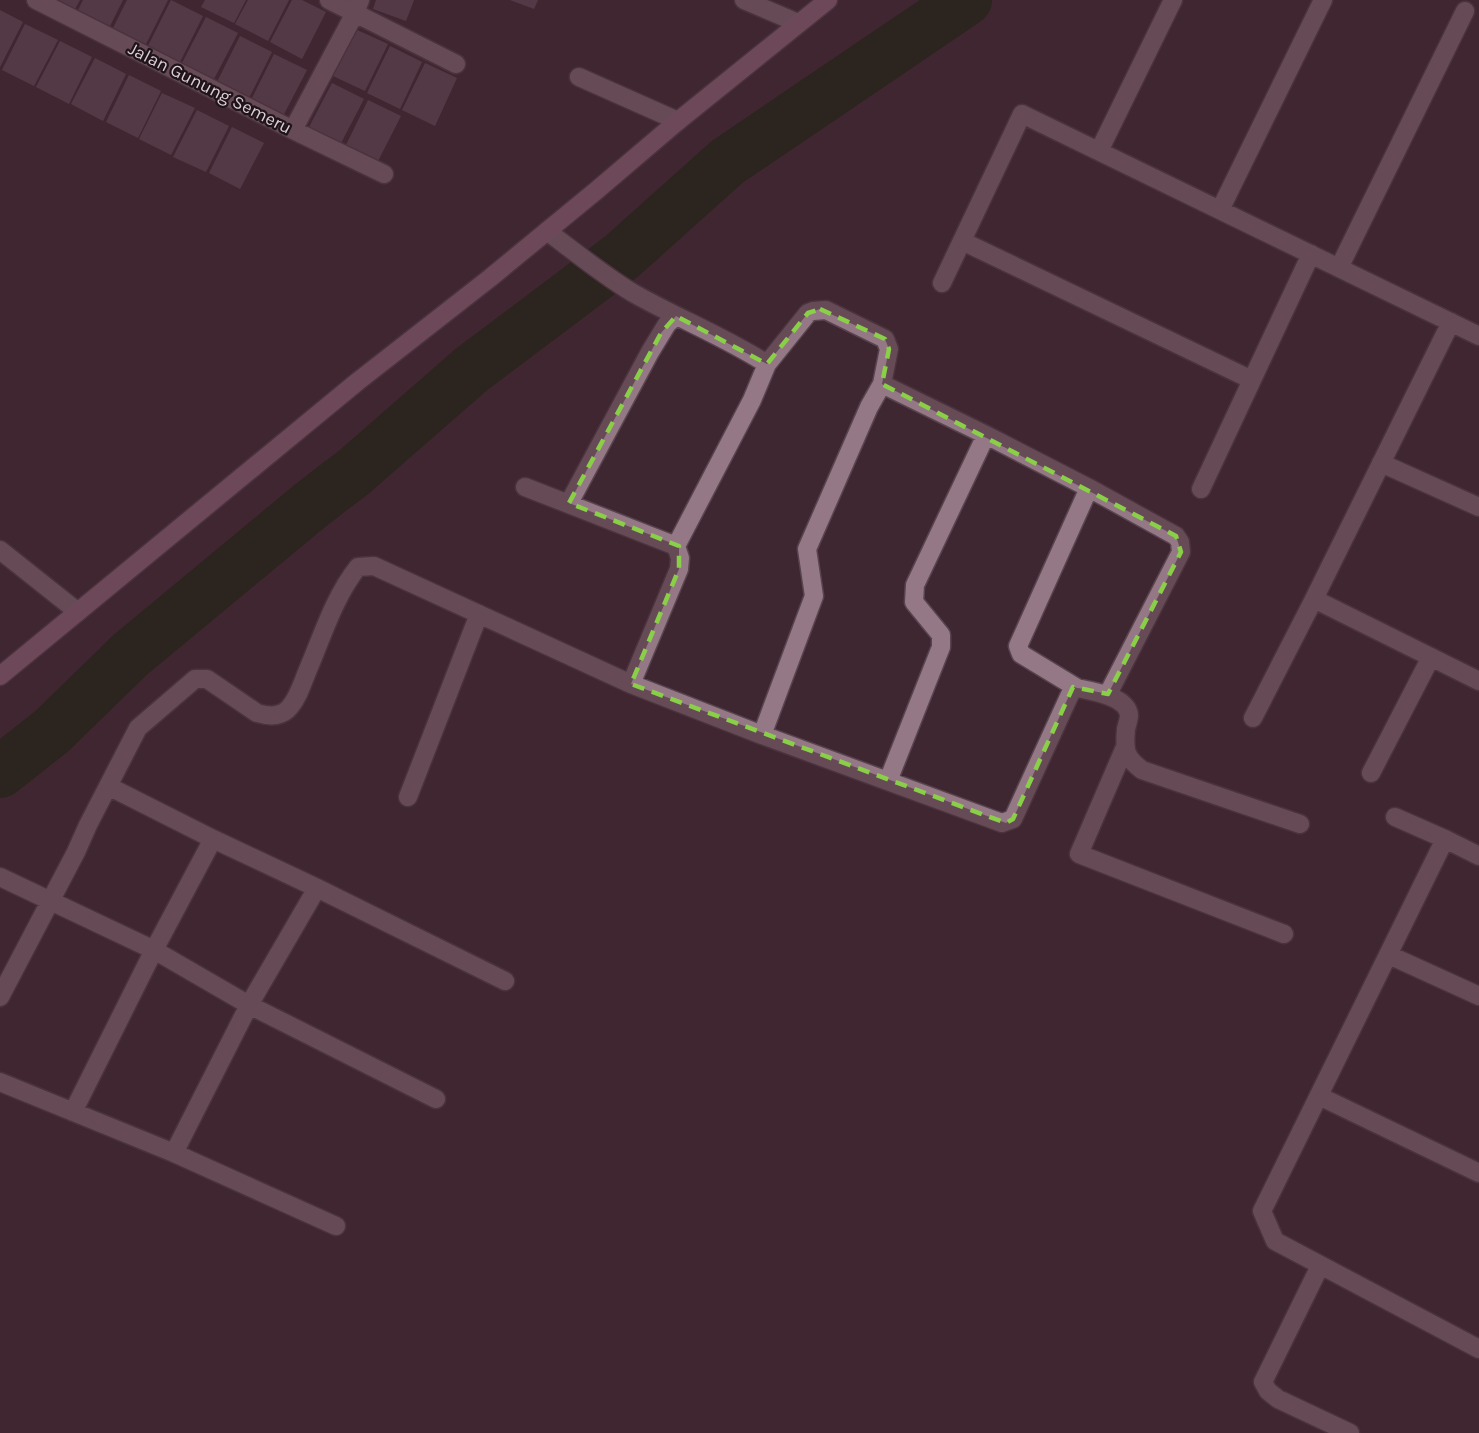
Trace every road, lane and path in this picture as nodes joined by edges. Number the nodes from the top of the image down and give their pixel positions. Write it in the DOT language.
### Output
graph roads {
  1 [pos="36,0"];
  2 [pos="329,0"];
  3 [pos="744,0"];
  4 [pos="828,0"];
  5 [pos="1173,0"];
  6 [pos="1323,0"];
  7 [pos="357,7"];
  8 [pos="1465,12"];
  9 [pos="798,23"];
  10 [pos="456,64"];
  11 [pos="579,77"];
  12 [pos="678,121"];
  13 [pos="293,130"];
  14 [pos="1099,152"];
  15 [pos="384,174"];
  16 [pos="1220,210"];
  17 [pos="547,231"];
  18 [pos="962,241"];
  19 [pos="1311,254"];
  20 [pos="1340,268"];
  21 [pos="942,283"];
  22 [pos="676,316"];
  23 [pos="1451,322"];
  24 [pos="1479,335"];
  25 [pos="767,364"];
  26 [pos="1252,380"];
  27 [pos="882,384"];
  28 [pos="986,435"];
  29 [pos="1381,463"];
  30 [pos="525,487"];
  31 [pos="1089,488"];
  32 [pos="1201,489"];
  33 [pos="569,503"];
  34 [pos="1479,507"];
  35 [pos="676,546"];
  36 [pos="0,550"];
  37 [pos="1314,599"];
  38 [pos="78,612"];
  39 [pos="479,614"];
  40 [pos="1431,657"];
  41 [pos="0,676"];
  42 [pos="1479,681"];
  43 [pos="632,684"];
  44 [pos="1077,688"];
  45 [pos="1108,694"];
  46 [pos="1253,718"];
  47 [pos="762,735"];
  48 [pos="1125,747"];
  49 [pos="1371,773"];
  50 [pos="888,781"];
  51 [pos="108,786"];
  52 [pos="408,797"];
  53 [pos="1395,817"];
  54 [pos="1300,824"];
  55 [pos="213,839"];
  56 [pos="1445,839"];
  57 [pos="1479,856"];
  58 [pos="0,877"];
  59 [pos="317,888"];
  60 [pos="51,901"];
  61 [pos="1284,934"];
  62 [pos="154,950"];
  63 [pos="1389,955"];
  64 [pos="505,981"];
  65 [pos="1479,996"];
  66 [pos="0,997"];
  67 [pos="249,1005"];
  68 [pos="0,1082"];
  69 [pos="1319,1096"];
  70 [pos="436,1099"];
  71 [pos="73,1112"];
  72 [pos="174,1153"];
  73 [pos="1479,1173"];
  74 [pos="336,1226"];
  75 [pos="1320,1266"];
  76 [pos="1479,1349"];
  77 [pos="1350,1433"];
  1 -- 13 [label="street, Jalan Gunung Semeru"];
  2 -- 7 [label="street"];
  3 -- 9 [label="street"];
  4 -- 9 [label="street"];
  5 -- 14 [label="street"];
  6 -- 16 [label="street"];
  7 -- 10 [label="street"];
  7 -- 13 [label="street"];
  8 -- 20 [label="street"];
  9 -- 12 [label="street"];
  11 -- 12 [label="street"];
  12 -- 17 [label="street"];
  13 -- 15 [label="street, Jalan Gunung Semeru"];
  14 -- 16 [label="street"];
  14 -- 18 [label="street"];
  16 -- 19 [label="street"];
  17 -- 22 [label="street"];
  17 -- 38 [label="street"];
  18 -- 21 [label="street"];
  18 -- 26 [label="street"];
  19 -- 20 [label="street"];
  19 -- 26 [label="street"];
  20 -- 23 [label="street"];
  22 -- 25 [label="street"];
  22 -- 33 [label="street"];
  23 -- 24 [label="street"];
  23 -- 29 [label="street"];
  25 -- 27 [label="street"];
  25 -- 35 [label="street"];
  26 -- 32 [label="street"];
  27 -- 28 [label="street"];
  27 -- 47 [label="street"];
  28 -- 31 [label="street"];
  28 -- 50 [label="street"];
  29 -- 34 [label="street"];
  29 -- 37 [label="street"];
  30 -- 33 [label="street"];
  31 -- 44 [label="street"];
  31 -- 45 [label="street"];
  33 -- 35 [label="street"];
  35 -- 43 [label="street"];
  36 -- 38 [label="street"];
  37 -- 40 [label="street"];
  37 -- 46 [label="street"];
  38 -- 41 [label="street"];
  39 -- 43 [label="street"];
  39 -- 51 [label="street"];
  39 -- 52 [label="street"];
  40 -- 42 [label="street"];
  40 -- 49 [label="street"];
  43 -- 47 [label="street"];
  44 -- 45 [label="street"];
  44 -- 50 [label="street"];
  45 -- 48 [label="street"];
  47 -- 50 [label="street"];
  48 -- 54 [label="street"];
  48 -- 61 [label="street"];
  51 -- 55 [label="street"];
  51 -- 60 [label="street"];
  53 -- 56 [label="street"];
  55 -- 59 [label="street"];
  55 -- 62 [label="street"];
  56 -- 57 [label="street"];
  56 -- 63 [label="street"];
  58 -- 60 [label="street"];
  59 -- 64 [label="street"];
  59 -- 67 [label="street"];
  60 -- 62 [label="street"];
  60 -- 66 [label="street"];
  62 -- 67 [label="street"];
  62 -- 71 [label="street"];
  63 -- 65 [label="street"];
  63 -- 69 [label="street"];
  67 -- 70 [label="street"];
  67 -- 72 [label="street"];
  68 -- 71 [label="street"];
  69 -- 73 [label="street"];
  69 -- 75 [label="street"];
  71 -- 72 [label="street"];
  72 -- 74 [label="street"];
  75 -- 76 [label="street"];
  75 -- 77 [label="street"];
}
